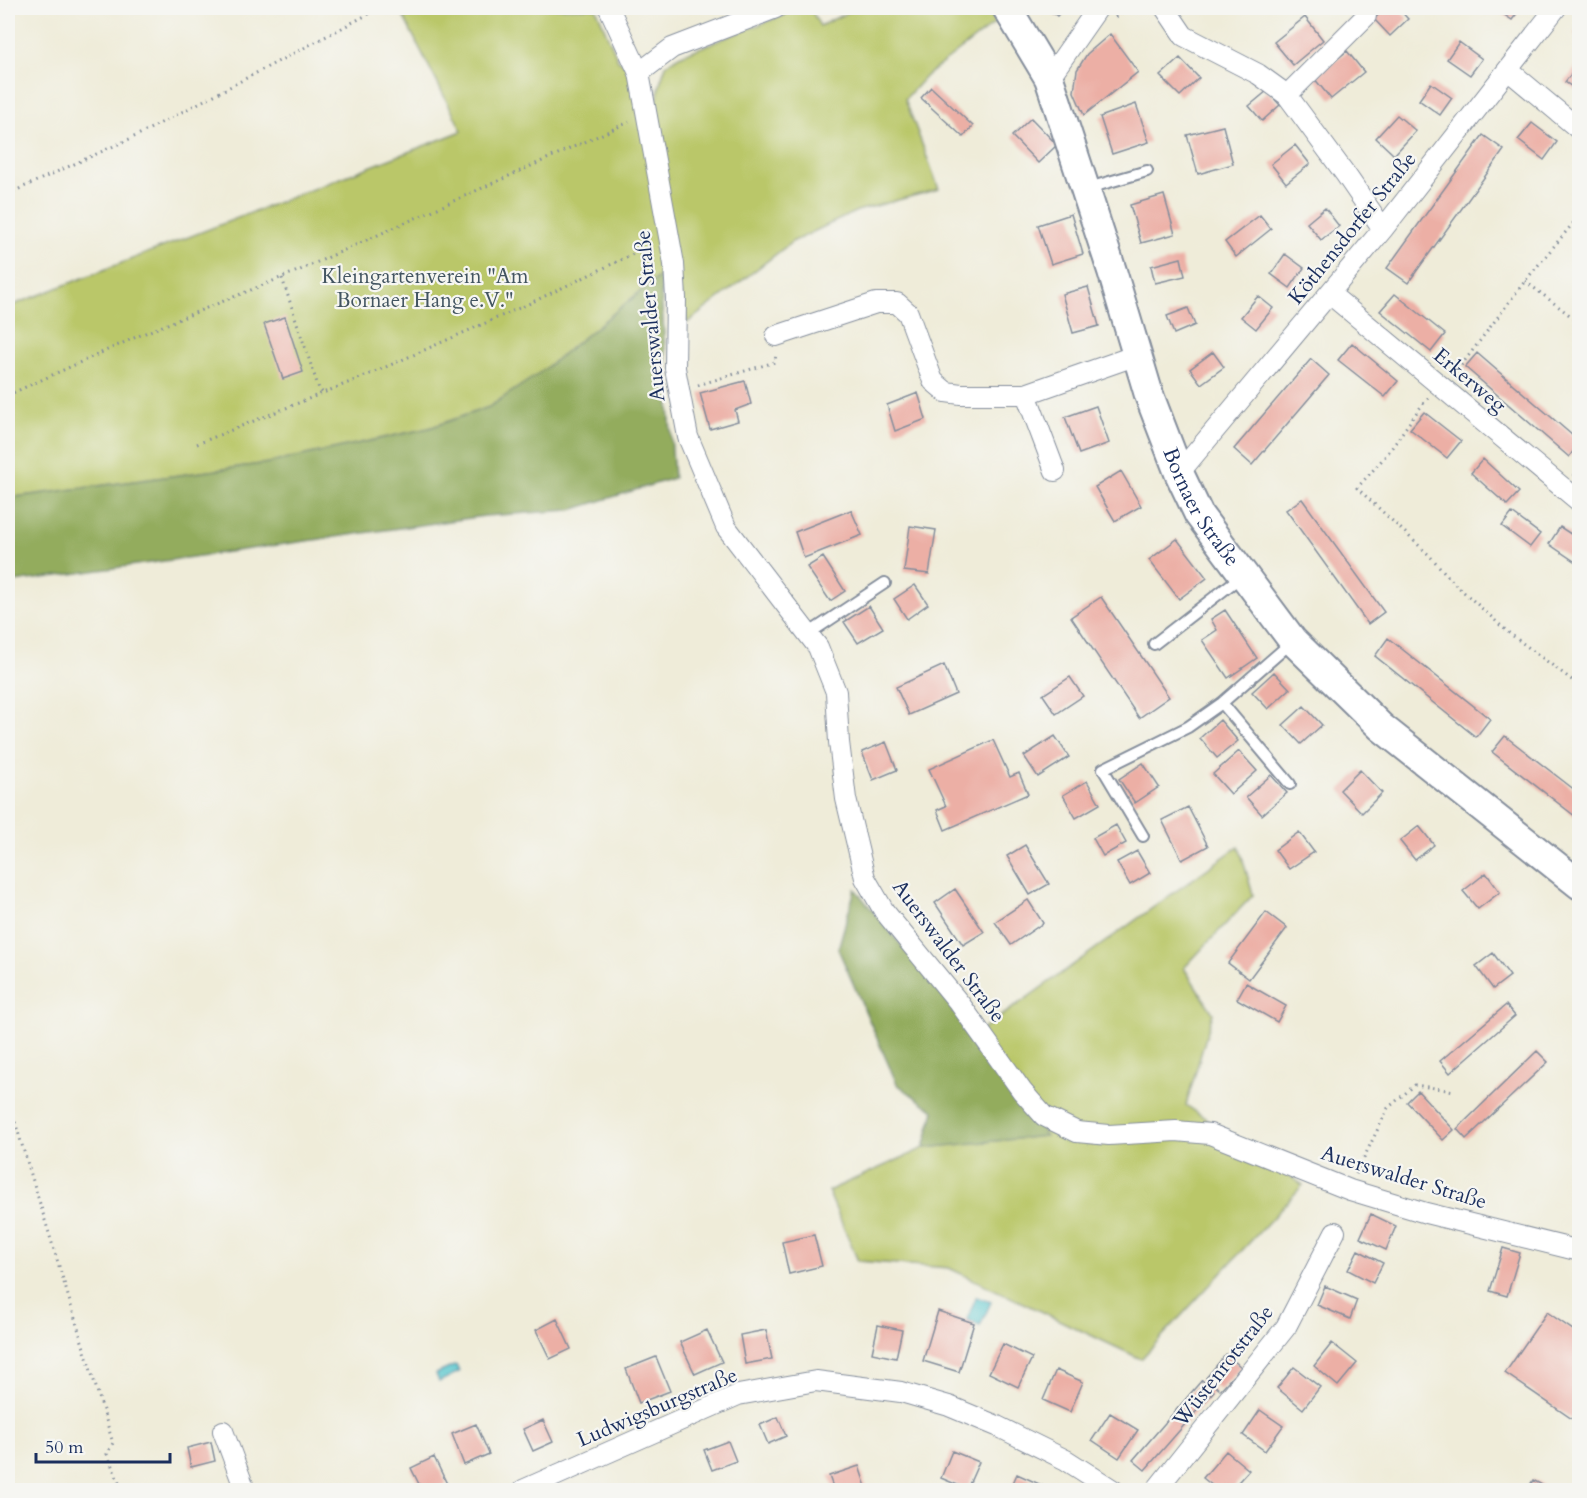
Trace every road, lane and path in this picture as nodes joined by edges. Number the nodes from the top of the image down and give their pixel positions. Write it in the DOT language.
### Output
graph roads {
  1 [pos="380,8"];
  2 [pos="609,8"];
  3 [pos="776,8"];
  4 [pos="1007,8"];
  5 [pos="1098,8"];
  6 [pos="1165,8"];
  7 [pos="1556,8"];
  8 [pos="1366,16"];
  9 [pos="1508,70"];
  10 [pos="639,73"];
  11 [pos="1049,78"];
  12 [pos="1287,95"];
  13 [pos="646,114"];
  14 [pos="1580,130"];
  15 [pos="1146,171"];
  16 [pos="1085,189"];
  17 [pos="8,194"];
  18 [pos="1580,215"];
  19 [pos="1383,229"];
  20 [pos="669,237"];
  21 [pos="282,278"];
  22 [pos="1525,281"];
  23 [pos="1330,294"];
  24 [pos="1580,323"];
  25 [pos="776,336"];
  26 [pos="1137,355"];
  27 [pos="1442,387"];
  28 [pos="679,390"];
  29 [pos="323,393"];
  30 [pos="1026,394"];
  31 [pos="8,395"];
  32 [pos="197,444"];
  33 [pos="1055,471"];
  34 [pos="1179,473"];
  35 [pos="1580,502"];
  36 [pos="1243,574"];
  37 [pos="885,583"];
  38 [pos="808,634"];
  39 [pos="1293,640"];
  40 [pos="1154,644"];
  41 [pos="1580,686"];
  42 [pos="1222,703"];
  43 [pos="1290,784"];
  44 [pos="1143,836"];
  45 [pos="1580,885"];
  46 [pos="1454,1091"];
  47 [pos="8,1099"];
  48 [pos="1350,1190"];
  49 [pos="1335,1232"];
  50 [pos="1580,1251"];
  51 [pos="223,1431"];
  52 [pos="122,1491"];
  53 [pos="245,1491"];
  54 [pos="524,1491"];
  55 [pos="1113,1491"];
  56 [pos="1156,1491"];
  1 -- 17 [label="path"];
  2 -- 10 [label="street, Auerswalder Straße"];
  3 -- 10 [label="street"];
  4 -- 11 [label="main road, Bornaer Straße"];
  5 -- 11 [label="street"];
  6 -- 12 [label="street"];
  7 -- 9 [label="street, Köthensdorfer Straße"];
  8 -- 12 [label="street"];
  9 -- 14 [label="street"];
  9 -- 19 [label="street, Köthensdorfer Straße"];
  10 -- 13 [label="street, Auerswalder Straße"];
  11 -- 16 [label="main road, Bornaer Straße"];
  12 -- 19 [label="street"];
  13 -- 20 [label="street, Auerswalder Straße"];
  13 -- 21 [label="path"];
  15 -- 16 [label="lane"];
  16 -- 26 [label="main road, Bornaer Straße"];
  18 -- 22 [label="path"];
  19 -- 23 [label="street, Köthensdorfer Straße"];
  20 -- 28 [label="street, Auerswalder Straße"];
  20 -- 29 [label="path"];
  21 -- 29 [label="path"];
  21 -- 31 [label="path"];
  22 -- 24 [label="path"];
  22 -- 27 [label="path"];
  23 -- 27 [label="street, Erkerweg"];
  23 -- 34 [label="street, Köthensdorfer Straße"];
  25 -- 28 [label="path"];
  25 -- 30 [label="street"];
  26 -- 30 [label="street"];
  26 -- 34 [label="main road, Bornaer Straße"];
  27 -- 35 [label="street, Erkerweg"];
  27 -- 41 [label="path"];
  28 -- 38 [label="street, Auerswalder Straße"];
  29 -- 32 [label="path"];
  30 -- 33 [label="street"];
  34 -- 36 [label="main road, Bornaer Straße"];
  36 -- 39 [label="main road, Bornaer Straße"];
  36 -- 40 [label="lane"];
  37 -- 38 [label="lane"];
  38 -- 48 [label="street, Auerswalder Straße"];
  39 -- 42 [label="lane"];
  39 -- 45 [label="main road, Bornaer Straße"];
  42 -- 43 [label="lane"];
  42 -- 44 [label="lane"];
  46 -- 48 [label="path"];
  47 -- 52 [label="path"];
  48 -- 50 [label="street, Auerswalder Straße"];
  49 -- 56 [label="street, Wüstenrotstraße"];
  51 -- 53 [label="street"];
  54 -- 55 [label="street, Ludwigsburgstraße"];
}
